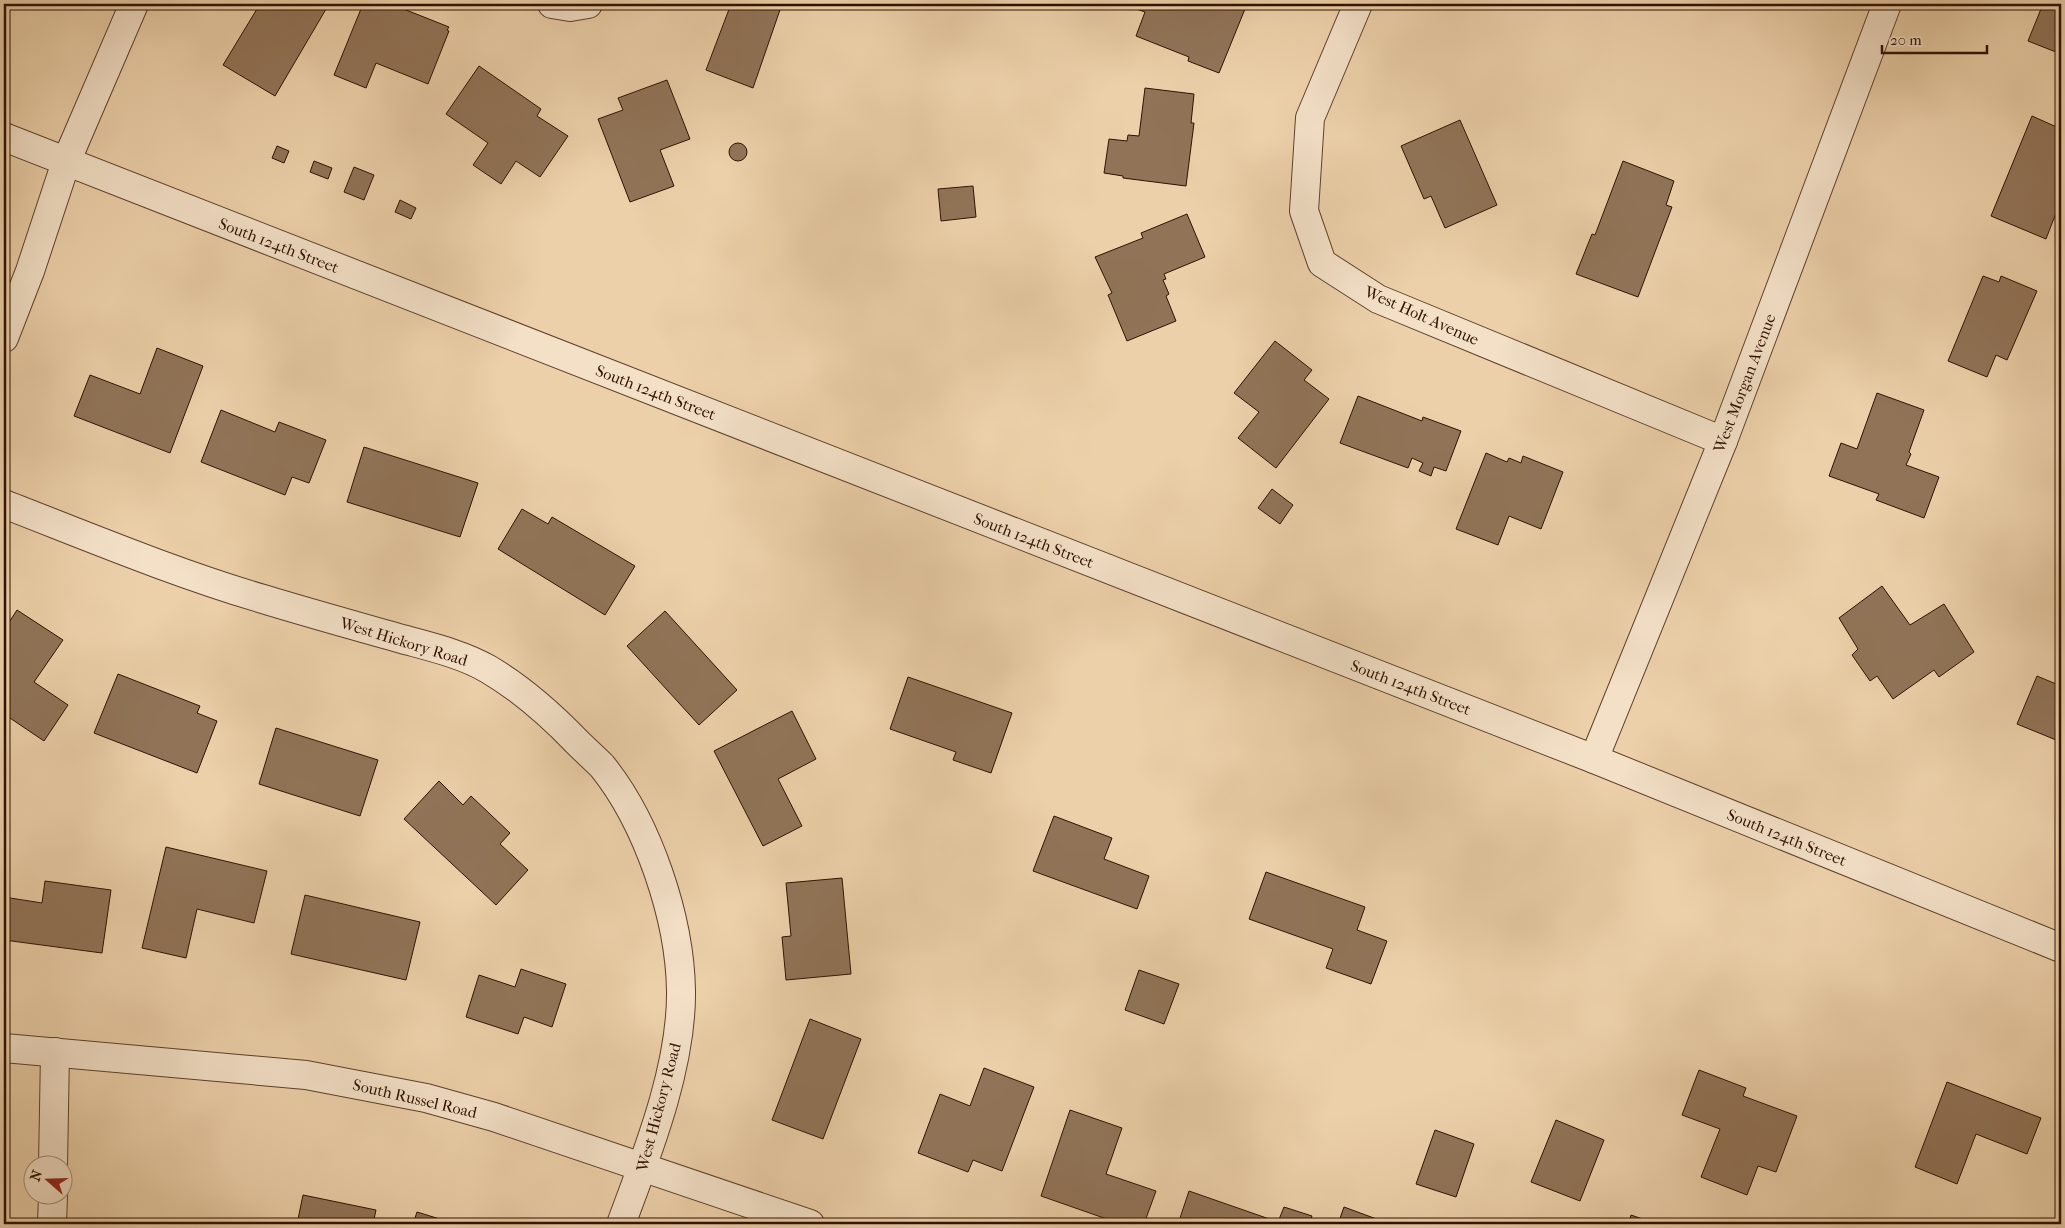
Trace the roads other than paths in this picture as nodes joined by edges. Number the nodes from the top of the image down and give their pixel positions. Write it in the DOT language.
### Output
graph roads {
  1 [pos="134,4"];
  2 [pos="552,4"];
  3 [pos="588,4"];
  4 [pos="1358,4"];
  5 [pos="1887,4"];
  6 [pos="4,137"];
  7 [pos="66,162"];
  8 [pos="4,338"];
  9 [pos="1723,441"];
  10 [pos="4,504"];
  11 [pos="1594,759"];
  12 [pos="2061,948"];
  13 [pos="4,1048"];
  14 [pos="55,1052"];
  15 [pos="53,1156"];
  16 [pos="643,1166"];
  17 [pos="53,1206"];
  18 [pos="52,1224"];
  19 [pos="621,1224"];
  20 [pos="810,1224"];
  1 -- 7 [label="street"];
  2 -- 3 [label="street"];
  4 -- 9 [label="street, West Holt Avenue"];
  5 -- 9 [label="street, West Morgan Avenue"];
  6 -- 7 [label="street, South 124th Street"];
  7 -- 8 [label="street"];
  7 -- 11 [label="street, South 124th Street"];
  9 -- 11 [label="street, West Morgan Avenue"];
  10 -- 16 [label="street, West Hickory Road"];
  11 -- 12 [label="street, South 124th Street"];
  13 -- 14 [label="street, South Russel Road"];
  14 -- 15 [label="street"];
  14 -- 16 [label="street, South Russel Road"];
  16 -- 19 [label="street, West Hickory Road"];
  16 -- 20 [label="street, South Russel Road"];
  17 -- 18 [label="street"];
}
